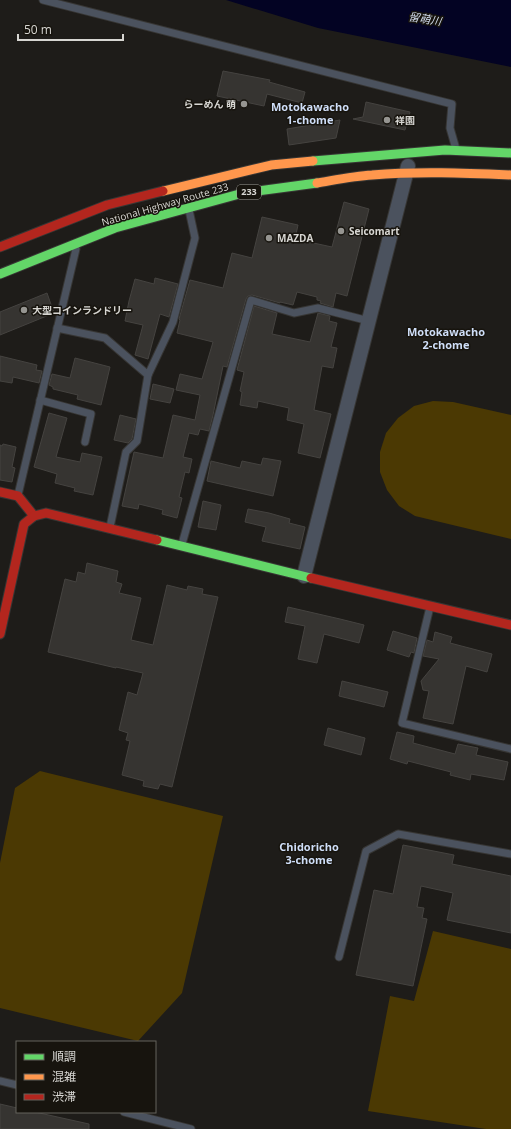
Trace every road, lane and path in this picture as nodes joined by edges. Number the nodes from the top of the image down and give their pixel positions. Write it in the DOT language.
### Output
graph roads {
  1 [pos="44,0"];
  2 [pos="457,151"];
  3 [pos="410,153"];
  4 [pos="511,153"];
  5 [pos="407,173"];
  6 [pos="511,174"];
  7 [pos="189,208"];
  8 [pos="77,243"];
  9 [pos="0,247"];
  10 [pos="0,274"];
  11 [pos="369,321"];
  12 [pos="57,328"];
  13 [pos="148,375"];
  14 [pos="40,400"];
  15 [pos="85,442"];
  16 [pos="0,492"];
  17 [pos="18,496"];
  18 [pos="34,516"];
  19 [pos="110,529"];
  20 [pos="182,546"];
  21 [pos="304,576"];
  22 [pos="430,606"];
  23 [pos="511,625"];
  24 [pos="0,634"];
  25 [pos="511,749"];
  26 [pos="511,854"];
  27 [pos="339,957"];
  28 [pos="0,1081"];
  29 [pos="16,1085"];
  30 [pos="128,1113"];
  31 [pos="191,1129"];
  1 -- 2 [label="lane"];
  2 -- 3 [label="main road, National Highway Route 233 / 233"];
  2 -- 4 [label="main road, National Highway Route 233 / 233"];
  3 -- 5 [label="street"];
  3 -- 9 [label="main road, National Highway Route 233 / 233"];
  5 -- 6 [label="main road, National Highway Route 233 / 233"];
  5 -- 7 [label="main road, National Highway Route 233 / 233"];
  5 -- 11 [label="street"];
  7 -- 8 [label="main road, National Highway Route 233 / 233"];
  7 -- 13 [label="lane"];
  8 -- 10 [label="main road, National Highway Route 233 / 233"];
  8 -- 12 [label="lane"];
  11 -- 20 [label="lane"];
  11 -- 21 [label="street"];
  12 -- 13 [label="lane"];
  12 -- 14 [label="lane"];
  13 -- 19 [label="lane"];
  14 -- 15 [label="lane"];
  14 -- 17 [label="lane"];
  16 -- 17 [label="main road"];
  17 -- 18 [label="main road"];
  18 -- 19 [label="main road"];
  18 -- 24 [label="main road"];
  19 -- 20 [label="main road"];
  20 -- 21 [label="main road"];
  21 -- 22 [label="main road"];
  22 -- 23 [label="main road"];
  22 -- 25 [label="lane"];
  26 -- 27 [label="lane"];
  28 -- 29 [label="lane"];
  30 -- 31 [label="lane"];
}
